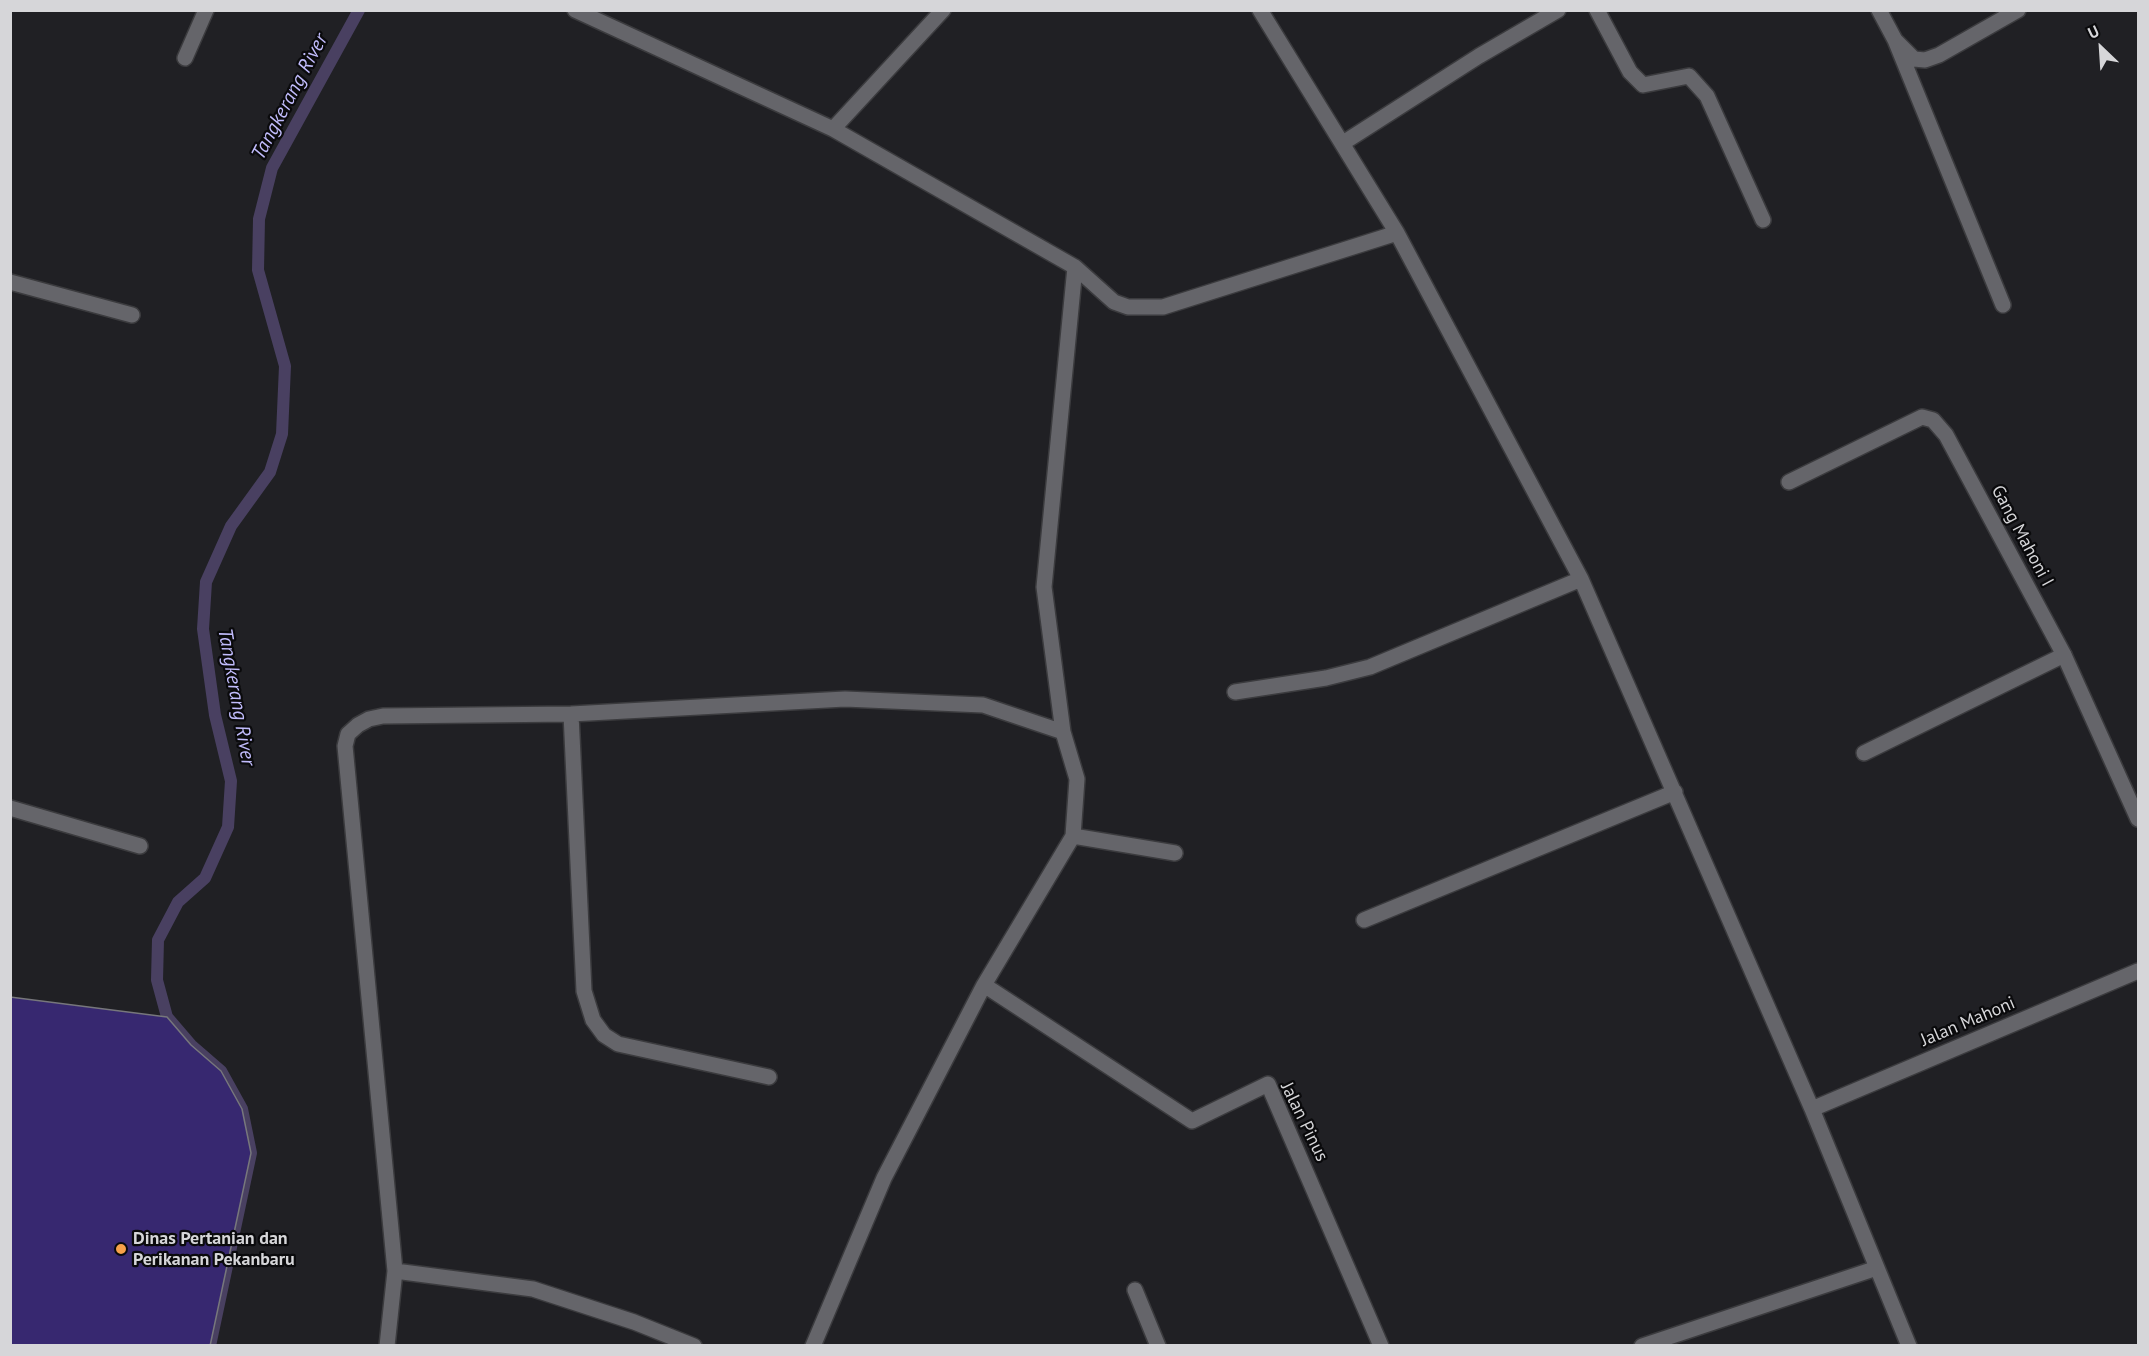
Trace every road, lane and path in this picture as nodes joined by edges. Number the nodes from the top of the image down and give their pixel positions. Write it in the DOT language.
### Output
graph roads {
  1 [pos="206,10"];
  2 [pos="575,10"];
  3 [pos="943,10"];
  4 [pos="1260,10"];
  5 [pos="1558,10"];
  6 [pos="1597,10"];
  7 [pos="1880,10"];
  8 [pos="2018,10"];
  9 [pos="1895,40"];
  10 [pos="184,58"];
  11 [pos="833,129"];
  12 [pos="1343,143"];
  13 [pos="1763,220"];
  14 [pos="1397,233"];
  15 [pos="1075,267"];
  16 [pos="10,282"];
  17 [pos="2002,305"];
  18 [pos="132,315"];
  19 [pos="1789,482"];
  20 [pos="1581,579"];
  21 [pos="2064,655"];
  22 [pos="1235,692"];
  23 [pos="571,714"];
  24 [pos="1063,732"];
  25 [pos="1864,753"];
  26 [pos="1675,792"];
  27 [pos="10,808"];
  28 [pos="2139,819"];
  29 [pos="1073,836"];
  30 [pos="140,846"];
  31 [pos="1175,853"];
  32 [pos="1364,920"];
  33 [pos="2139,971"];
  34 [pos="984,985"];
  35 [pos="769,1077"];
  36 [pos="1812,1109"];
  37 [pos="1877,1268"];
  38 [pos="394,1271"];
  39 [pos="1134,1290"];
  40 [pos="387,1346"];
  41 [pos="694,1346"];
  42 [pos="813,1346"];
  43 [pos="1158,1346"];
  44 [pos="1381,1346"];
  45 [pos="1642,1346"];
  46 [pos="1908,1346"];
  1 -- 10 [label="street"];
  2 -- 11 [label="street"];
  3 -- 11 [label="street"];
  4 -- 12 [label="street"];
  5 -- 12 [label="street"];
  6 -- 13 [label="street"];
  7 -- 9 [label="street"];
  8 -- 9 [label="street"];
  9 -- 17 [label="street"];
  11 -- 15 [label="street"];
  12 -- 14 [label="street"];
  14 -- 15 [label="street"];
  14 -- 20 [label="street"];
  15 -- 24 [label="street"];
  16 -- 18 [label="street"];
  19 -- 21 [label="street, Gang Mahoni I"];
  20 -- 22 [label="street"];
  20 -- 26 [label="street"];
  21 -- 25 [label="street"];
  21 -- 28 [label="street, Gang Mahoni I"];
  23 -- 24 [label="street"];
  23 -- 35 [label="street"];
  23 -- 38 [label="street"];
  24 -- 29 [label="street"];
  26 -- 32 [label="street"];
  26 -- 36 [label="street"];
  27 -- 30 [label="street"];
  29 -- 31 [label="street"];
  29 -- 34 [label="street"];
  33 -- 36 [label="street, Jalan Mahoni"];
  34 -- 42 [label="street"];
  34 -- 44 [label="street, Jalan Pinus"];
  36 -- 37 [label="street"];
  37 -- 45 [label="street"];
  37 -- 46 [label="street"];
  38 -- 40 [label="street"];
  38 -- 41 [label="street"];
  39 -- 43 [label="street"];
}
